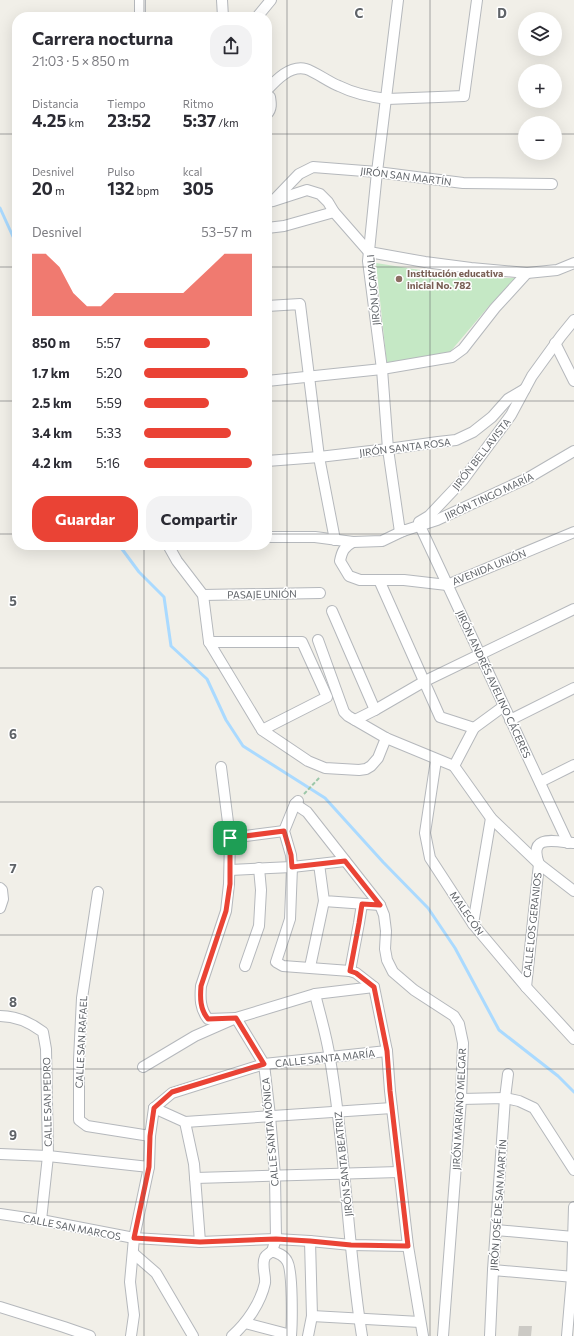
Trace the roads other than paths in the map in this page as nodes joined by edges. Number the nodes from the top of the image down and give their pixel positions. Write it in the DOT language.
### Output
graph roads {
  1 [pos="140,0"];
  2 [pos="222,0"];
  3 [pos="270,0"];
  4 [pos="398,0"];
  5 [pos="478,0"];
  6 [pos="140,12"];
  7 [pos="223,12"];
  8 [pos="261,12"];
  9 [pos="272,85"];
  10 [pos="387,99"];
  11 [pos="377,172"];
  12 [pos="552,184"];
  13 [pos="272,199"];
  14 [pos="272,200"];
  15 [pos="334,212"];
  16 [pos="272,227"];
  17 [pos="369,252"];
  18 [pos="574,263"];
  19 [pos="527,273"];
  20 [pos="272,306"];
  21 [pos="574,320"];
  22 [pos="555,344"];
  23 [pos="382,369"];
  24 [pos="309,376"];
  25 [pos="574,378"];
  26 [pos="272,380"];
  27 [pos="526,389"];
  28 [pos="388,449"];
  29 [pos="574,451"];
  30 [pos="319,457"];
  31 [pos="272,461"];
  32 [pos="420,526"];
  33 [pos="400,532"];
  34 [pos="574,532"];
  35 [pos="272,537"];
  36 [pos="335,540"];
  37 [pos="354,542"];
  38 [pos="171,550"];
  39 [pos="379,580"];
  40 [pos="447,585"];
  41 [pos="320,593"];
  42 [pos="203,595"];
  43 [pos="574,609"];
  44 [pos="332,611"];
  45 [pos="318,640"];
  46 [pos="209,642"];
  47 [pos="480,655"];
  48 [pos="425,681"];
  49 [pos="574,688"];
  50 [pos="504,706"];
  51 [pos="375,710"];
  52 [pos="355,720"];
  53 [pos="510,720"];
  54 [pos="474,728"];
  55 [pos="262,730"];
  56 [pos="386,738"];
  57 [pos="436,760"];
  58 [pos="574,765"];
  59 [pos="454,766"];
  60 [pos="221,767"];
  61 [pos="540,782"];
  62 [pos="491,818"];
  63 [pos="284,831"];
  64 [pos="230,838"];
  65 [pos="571,843"];
  66 [pos="345,861"];
  67 [pos="319,864"];
  68 [pos="539,864"];
  69 [pos="292,867"];
  70 [pos="259,868"];
  71 [pos="230,870"];
  72 [pos="0,888"];
  73 [pos="574,891"];
  74 [pos="98,892"];
  75 [pos="324,901"];
  76 [pos="362,904"];
  77 [pos="380,905"];
  78 [pos="0,908"];
  79 [pos="473,924"];
  80 [pos="245,966"];
  81 [pos="310,968"];
  82 [pos="350,971"];
  83 [pos="374,987"];
  84 [pos="526,987"];
  85 [pos="315,994"];
  86 [pos="0,1016"];
  87 [pos="236,1018"];
  88 [pos="574,1040"];
  89 [pos="387,1051"];
  90 [pos="330,1057"];
  91 [pos="264,1064"];
  92 [pos="143,1067"];
  93 [pos="508,1074"];
  94 [pos="505,1098"];
  95 [pos="461,1099"];
  96 [pos="154,1108"];
  97 [pos="392,1108"];
  98 [pos="338,1111"];
  99 [pos="270,1116"];
  100 [pos="185,1122"];
  101 [pos="150,1136"];
  102 [pos="0,1154"];
  103 [pos="48,1156"];
  104 [pos="149,1167"];
  105 [pos="574,1170"];
  106 [pos="399,1172"];
  107 [pos="344,1174"];
  108 [pos="275,1176"];
  109 [pos="195,1178"];
  110 [pos="574,1207"];
  111 [pos="0,1214"];
  112 [pos="41,1220"];
  113 [pos="496,1230"];
  114 [pos="573,1237"];
  115 [pos="134,1238"];
  116 [pos="276,1239"];
  117 [pos="310,1241"];
  118 [pos="200,1242"];
  119 [pos="351,1245"];
  120 [pos="408,1246"];
  121 [pos="272,1251"];
  122 [pos="133,1253"];
  123 [pos="493,1270"];
  124 [pos="573,1277"];
  125 [pos="0,1307"];
  126 [pos="312,1316"];
  127 [pos="360,1319"];
  128 [pos="420,1322"];
  129 [pos="245,1323"];
  130 [pos="90,1336"];
  131 [pos="131,1336"];
  132 [pos="194,1336"];
  133 [pos="232,1336"];
  134 [pos="291,1336"];
  135 [pos="308,1336"];
  136 [pos="362,1336"];
  137 [pos="423,1336"];
  138 [pos="443,1336"];
  139 [pos="490,1336"];
  140 [pos="567,1336"];
  1 -- 6 [label="street"];
  2 -- 7 [label="street"];
  3 -- 8 [label="street"];
  4 -- 10 [label="street, JIRÓN UCAYALI"];
  5 -- 10 [label="street"];
  9 -- 10 [label="street"];
  10 -- 11 [label="street, JIRÓN UCAYALI"];
  11 -- 12 [label="street, JIRÓN SAN MARTÍN"];
  11 -- 13 [label="street, JIRÓN SAN MARTÍN"];
  11 -- 17 [label="street, JIRÓN UCAYALI"];
  14 -- 15 [label="street"];
  15 -- 16 [label="street"];
  15 -- 17 [label="street"];
  17 -- 19 [label="street"];
  17 -- 23 [label="street, JIRÓN UCAYALI"];
  18 -- 19 [label="street"];
  19 -- 23 [label="street"];
  20 -- 24 [label="street"];
  21 -- 22 [label="street, JIRÓN BELLAVISTA"];
  22 -- 25 [label="street"];
  22 -- 27 [label="street, JIRÓN BELLAVISTA"];
  23 -- 24 [label="street"];
  23 -- 28 [label="street, JIRÓN UCAYALI"];
  24 -- 26 [label="street"];
  24 -- 30 [label="street"];
  27 -- 28 [label="street, JIRÓN SANTA ROSA"];
  27 -- 33 [label="street, JIRÓN BELLAVISTA"];
  28 -- 30 [label="street, JIRÓN SANTA ROSA"];
  28 -- 33 [label="street, JIRÓN UCAYALI"];
  29 -- 32 [label="street, JIRÓN TINGO MARÍA"];
  30 -- 31 [label="street, JIRÓN SANTA ROSA"];
  30 -- 36 [label="street"];
  32 -- 33 [label="street, JIRÓN TINGO MARÍA"];
  32 -- 40 [label="street, JIRÓN ANDRÉS AVELINO CÁCERES"];
  33 -- 37 [label="street, JIRÓN BELLAVISTA"];
  34 -- 40 [label="street, AVENIDA UNIÓN"];
  35 -- 36 [label="street, JIRÓN BELLAVISTA"];
  36 -- 37 [label="street, JIRÓN BELLAVISTA"];
  37 -- 39 [label="street, AVENIDA UNIÓN"];
  38 -- 42 [label="street"];
  39 -- 40 [label="street, AVENIDA UNIÓN"];
  39 -- 48 [label="street"];
  40 -- 47 [label="street, JIRÓN ANDRÉS AVELINO CÁCERES"];
  41 -- 42 [label="street, PASAJE UNIÓN"];
  42 -- 46 [label="street"];
  43 -- 47 [label="street"];
  44 -- 51 [label="street"];
  45 -- 52 [label="street"];
  46 -- 55 [label="street"];
  46 -- 55 [label="street"];
  47 -- 48 [label="street"];
  47 -- 50 [label="street, JIRÓN ANDRÉS AVELINO CÁCERES"];
  48 -- 51 [label="street"];
  48 -- 54 [label="street"];
  49 -- 53 [label="street"];
  50 -- 53 [label="street, JIRÓN ANDRÉS AVELINO CÁCERES"];
  50 -- 54 [label="street"];
  51 -- 52 [label="street"];
  52 -- 56 [label="street"];
  53 -- 61 [label="street, JIRÓN ANDRÉS AVELINO CÁCERES"];
  54 -- 59 [label="street"];
  55 -- 56 [label="street"];
  56 -- 57 [label="street"];
  57 -- 59 [label="street"];
  57 -- 79 [label="street, MALECÓN"];
  58 -- 61 [label="street"];
  59 -- 62 [label="street"];
  60 -- 64 [label="street"];
  61 -- 65 [label="street, JIRÓN ANDRÉS AVELINO CÁCERES"];
  62 -- 68 [label="street"];
  62 -- 79 [label="street"];
  63 -- 64 [label="street"];
  63 -- 66 [label="street, JIRÓN MARIANO MELGAR"];
  63 -- 69 [label="street"];
  64 -- 71 [label="street"];
  65 -- 68 [label="street, CALLE LOS GERANIOS"];
  66 -- 67 [label="street"];
  66 -- 77 [label="street, JIRÓN MARIANO MELGAR"];
  67 -- 69 [label="street"];
  67 -- 75 [label="street"];
  68 -- 73 [label="street"];
  68 -- 84 [label="street, CALLE LOS GERANIOS"];
  69 -- 70 [label="street"];
  69 -- 81 [label="street"];
  70 -- 71 [label="street"];
  70 -- 80 [label="street"];
  71 -- 87 [label="street"];
  72 -- 78 [label="street"];
  74 -- 101 [label="street, CALLE SAN RAFAEL"];
  75 -- 76 [label="street"];
  75 -- 81 [label="street"];
  76 -- 77 [label="street"];
  76 -- 82 [label="street"];
  77 -- 95 [label="street, JIRÓN MARIANO MELGAR"];
  79 -- 84 [label="street, MALECÓN"];
  81 -- 82 [label="street"];
  82 -- 83 [label="street"];
  83 -- 85 [label="street"];
  83 -- 89 [label="street"];
  84 -- 88 [label="street, MALECÓN"];
  85 -- 87 [label="street"];
  85 -- 90 [label="street, JIRÓN SANTA BEATRIZ"];
  86 -- 103 [label="street, CALLE SAN PEDRO"];
  87 -- 91 [label="street, CALLE SANTA MÓNICA"];
  87 -- 92 [label="street"];
  89 -- 90 [label="street, CALLE SANTA MARÍA"];
  89 -- 97 [label="street"];
  90 -- 91 [label="street, CALLE SANTA MARÍA"];
  90 -- 98 [label="street, JIRÓN SANTA BEATRIZ"];
  91 -- 96 [label="street, CALLE SANTA MARÍA"];
  91 -- 99 [label="street, CALLE SANTA MÓNICA"];
  93 -- 94 [label="street, JIRÓN JOSÉ DE SAN MARTÍN"];
  94 -- 95 [label="street"];
  94 -- 105 [label="street"];
  94 -- 113 [label="street, JIRÓN JOSÉ DE SAN MARTÍN"];
  95 -- 138 [label="street, JIRÓN MARIANO MELGAR"];
  96 -- 100 [label="street"];
  96 -- 101 [label="street"];
  97 -- 98 [label="street"];
  97 -- 106 [label="street"];
  98 -- 99 [label="street"];
  98 -- 107 [label="street, JIRÓN SANTA BEATRIZ"];
  99 -- 100 [label="street"];
  99 -- 108 [label="street, CALLE SANTA MÓNICA"];
  100 -- 109 [label="street"];
  101 -- 104 [label="street"];
  102 -- 103 [label="street"];
  103 -- 104 [label="street"];
  103 -- 112 [label="street, CALLE SAN PEDRO"];
  104 -- 115 [label="street"];
  106 -- 107 [label="street"];
  106 -- 120 [label="street"];
  107 -- 108 [label="street"];
  107 -- 119 [label="street, JIRÓN SANTA BEATRIZ"];
  108 -- 109 [label="street"];
  108 -- 116 [label="street, CALLE SANTA MÓNICA"];
  109 -- 118 [label="street"];
  110 -- 114 [label="street"];
  111 -- 112 [label="street, CALLE SAN MARCOS"];
  112 -- 115 [label="street, CALLE SAN MARCOS"];
  113 -- 114 [label="street"];
  113 -- 123 [label="street, JIRÓN JOSÉ DE SAN MARTÍN"];
  114 -- 124 [label="street"];
  115 -- 118 [label="street, CALLE SAN MARCOS"];
  115 -- 122 [label="street"];
  116 -- 117 [label="street, CALLE SAN MARCOS"];
  116 -- 118 [label="street, CALLE SAN MARCOS"];
  116 -- 121 [label="street, CALLE SANTA MÓNICA"];
  117 -- 119 [label="street, CALLE SAN MARCOS"];
  117 -- 126 [label="street"];
  119 -- 120 [label="street, CALLE SAN MARCOS"];
  119 -- 127 [label="street, JIRÓN SANTA BEATRIZ"];
  120 -- 128 [label="street"];
  121 -- 129 [label="street, CALLE SANTA MÓNICA"];
  121 -- 134 [label="street"];
  122 -- 131 [label="street"];
  122 -- 132 [label="street"];
  123 -- 124 [label="street"];
  123 -- 139 [label="street, JIRÓN JOSÉ DE SAN MARTÍN"];
  124 -- 140 [label="street"];
  125 -- 130 [label="street"];
  126 -- 127 [label="street"];
  126 -- 135 [label="street"];
  127 -- 128 [label="street"];
  127 -- 136 [label="street, JIRÓN SANTA BEATRIZ"];
  128 -- 137 [label="street"];
  129 -- 133 [label="street, CALLE SANTA MÓNICA"];
  129 -- 134 [label="street"];
}
